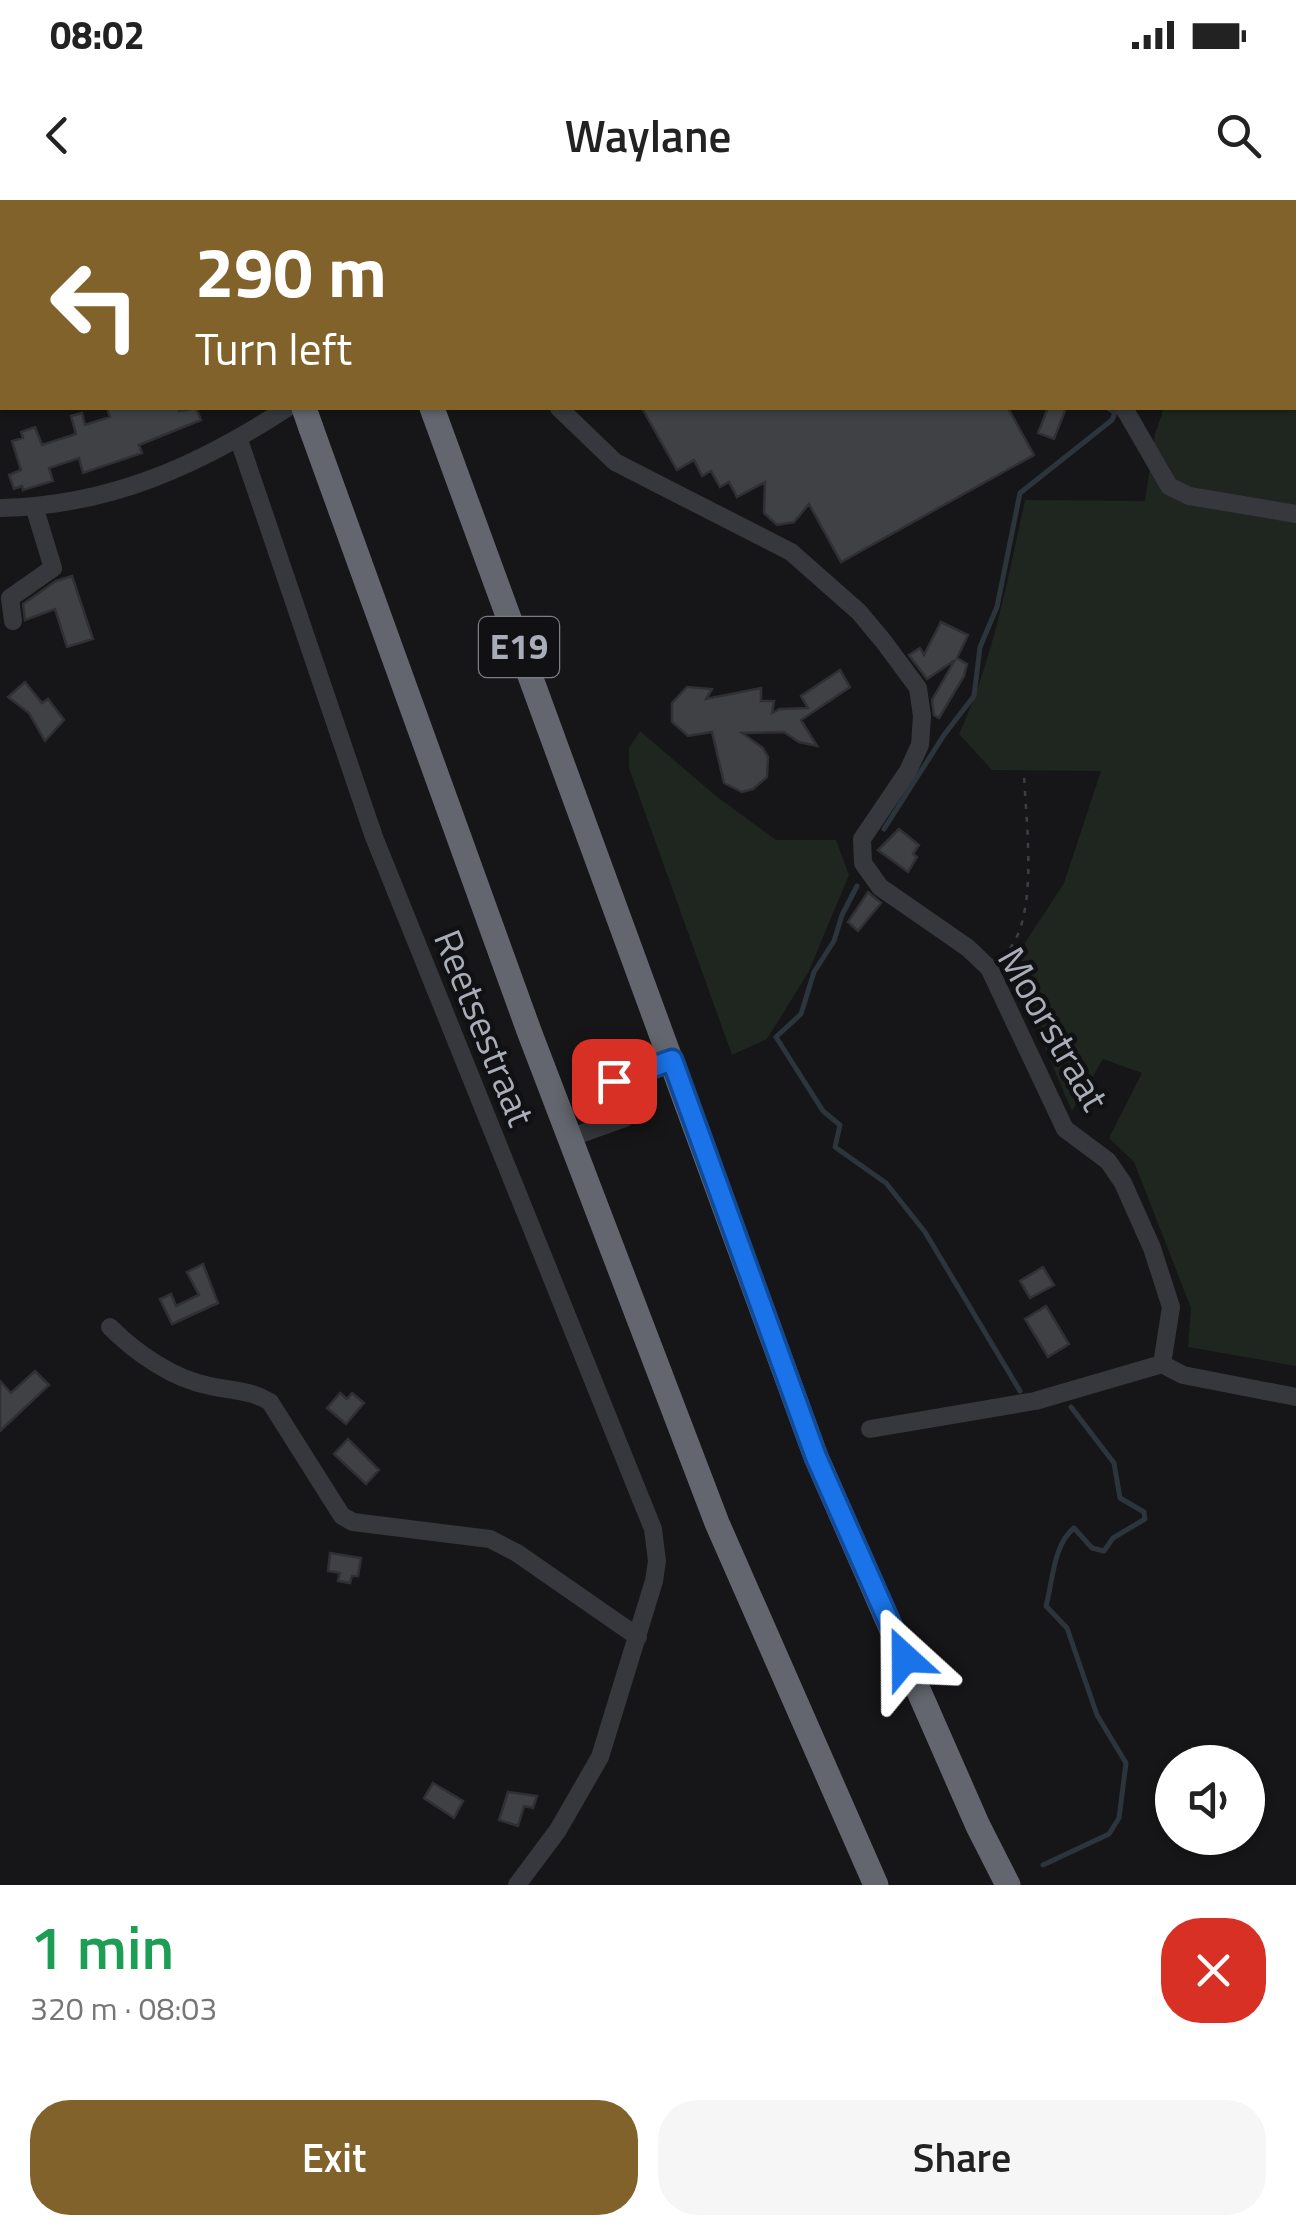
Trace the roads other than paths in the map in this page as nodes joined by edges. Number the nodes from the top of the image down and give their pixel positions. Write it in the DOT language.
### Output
graph roads {
  1 [pos="284,410"];
  2 [pos="433,410"];
  3 [pos="561,410"];
  4 [pos="1125,410"];
  5 [pos="307,418"];
  6 [pos="238,440"];
  7 [pos="34,506"];
  8 [pos="0,508"];
  9 [pos="1296,514"];
  10 [pos="13,621"];
  11 [pos="672,1060"];
  12 [pos="570,1138"];
  13 [pos="110,1328"];
  14 [pos="1162,1364"];
  15 [pos="1296,1397"];
  16 [pos="870,1428"];
  17 [pos="638,1637"];
  18 [pos="517,1885"];
  19 [pos="876,1885"];
  20 [pos="1008,1885"];
  1 -- 6 [label="street"];
  2 -- 11 [label="highway, E19"];
  3 -- 14 [label="street, Moorstraat"];
  4 -- 9 [label="street"];
  5 -- 12 [label="highway"];
  6 -- 7 [label="street"];
  6 -- 17 [label="street, Reetsestraat"];
  7 -- 8 [label="street"];
  7 -- 10 [label="street"];
  11 -- 12 [label="street"];
  11 -- 20 [label="highway, E19"];
  12 -- 19 [label="highway"];
  13 -- 17 [label="street"];
  14 -- 15 [label="street"];
  14 -- 16 [label="street"];
  17 -- 18 [label="street, Reetsestraat"];
}
